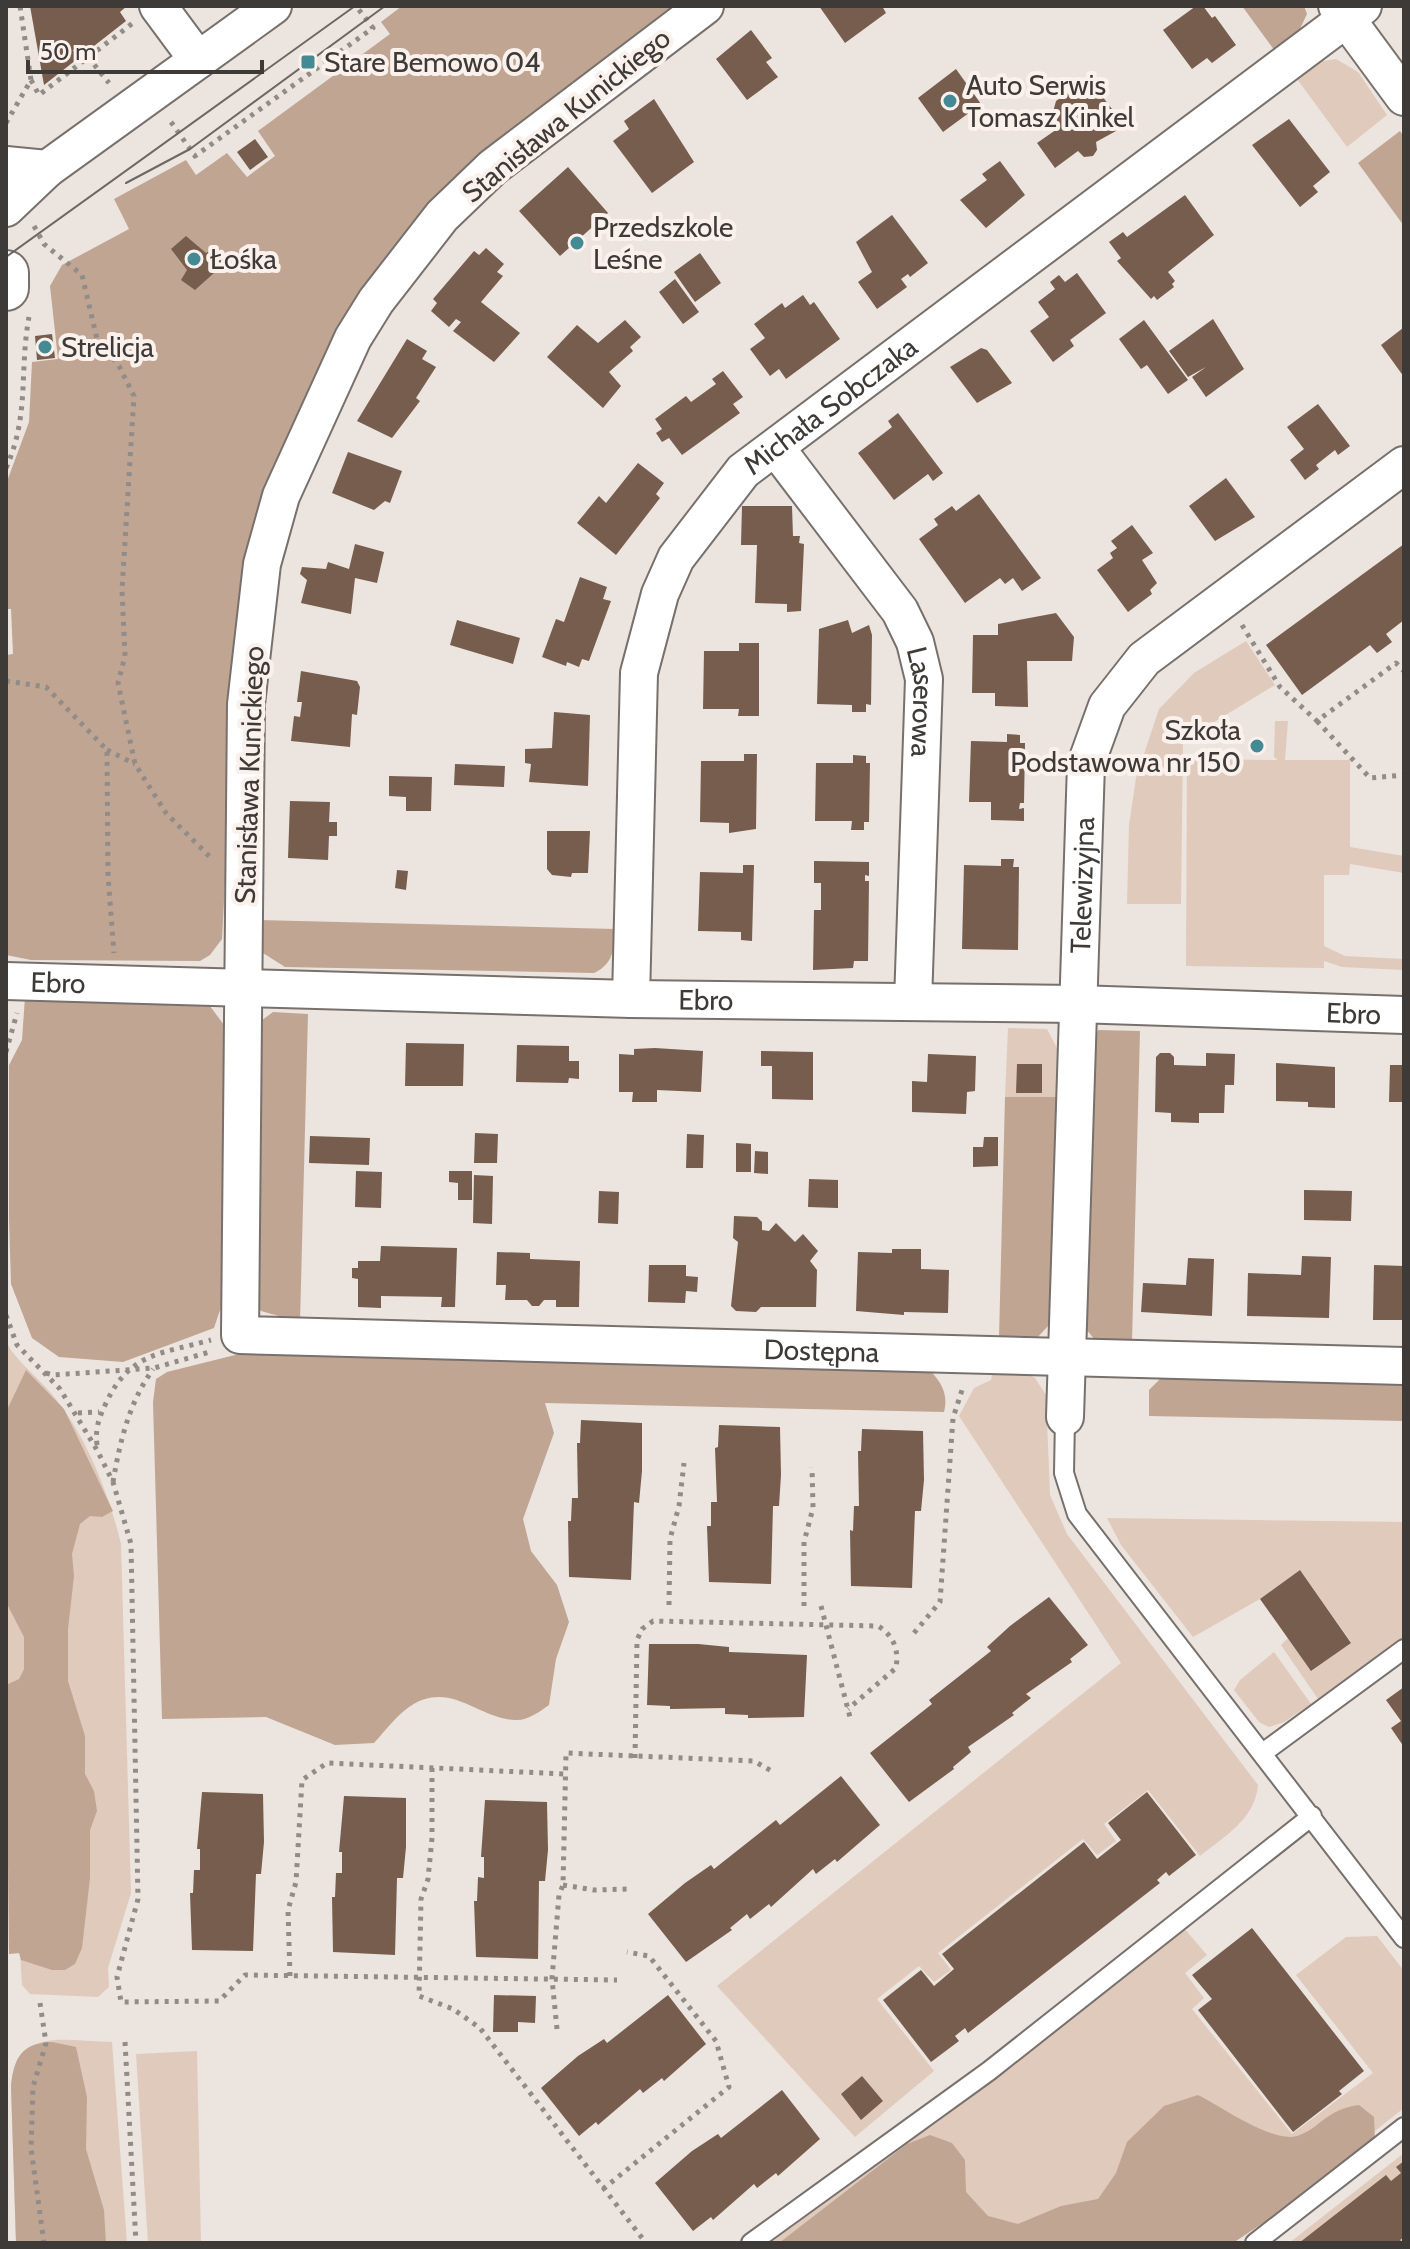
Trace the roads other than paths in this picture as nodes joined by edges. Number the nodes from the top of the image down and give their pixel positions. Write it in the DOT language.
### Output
graph roads {
  1 [pos="273,6"];
  2 [pos="705,6"];
  3 [pos="151,10"];
  4 [pos="1349,10"];
  5 [pos="198,60"];
  6 [pos="1404,97"];
  7 [pos="6,165"];
  8 [pos="47,169"];
  9 [pos="9,211"];
  10 [pos="6,273"];
  11 [pos="6,288"];
  12 [pos="776,448"];
  13 [pos="1404,465"];
  14 [pos="244,988"];
  15 [pos="11,993"];
  16 [pos="631,999"];
  17 [pos="913,1002"];
  18 [pos="1076,1004"];
  19 [pos="1404,1015"];
  20 [pos="240,1335"];
  21 [pos="1066,1358"];
  22 [pos="1404,1366"];
  23 [pos="1065,1417"];
  24 [pos="1404,1649"];
  25 [pos="1264,1752"];
  26 [pos="1312,1816"];
  27 [pos="1404,1938"];
  28 [pos="1404,2127"];
  29 [pos="751,2243"];
  30 [pos="1255,2243"];
  1 -- 5 [label="street"];
  2 -- 14 [label="street, Stanisława Kunickiego"];
  3 -- 5 [label="street"];
  4 -- 6 [label="street"];
  4 -- 12 [label="street, Michała Sobczaka"];
  5 -- 8 [label="street"];
  7 -- 8 [label="street"];
  8 -- 9 [label="street"];
  10 -- 11 [label="main road"];
  12 -- 16 [label="street, Michała Sobczaka"];
  12 -- 17 [label="street, Laserowa"];
  13 -- 18 [label="street, Telewizyjna"];
  14 -- 15 [label="street, Ebro"];
  14 -- 16 [label="street, Ebro"];
  14 -- 20 [label="street, Stanisława Kunickiego"];
  16 -- 17 [label="street, Ebro"];
  17 -- 18 [label="street, Ebro"];
  18 -- 19 [label="street, Ebro"];
  18 -- 21 [label="street, Telewizyjna"];
  20 -- 21 [label="street, Dostępna"];
  21 -- 22 [label="street, Dostępna"];
  21 -- 23 [label="street, Telewizyjna"];
  23 -- 25 [label="lane"];
  24 -- 25 [label="lane"];
  25 -- 26 [label="lane"];
  26 -- 27 [label="lane"];
  26 -- 29 [label="lane"];
  28 -- 30 [label="lane"];
}
